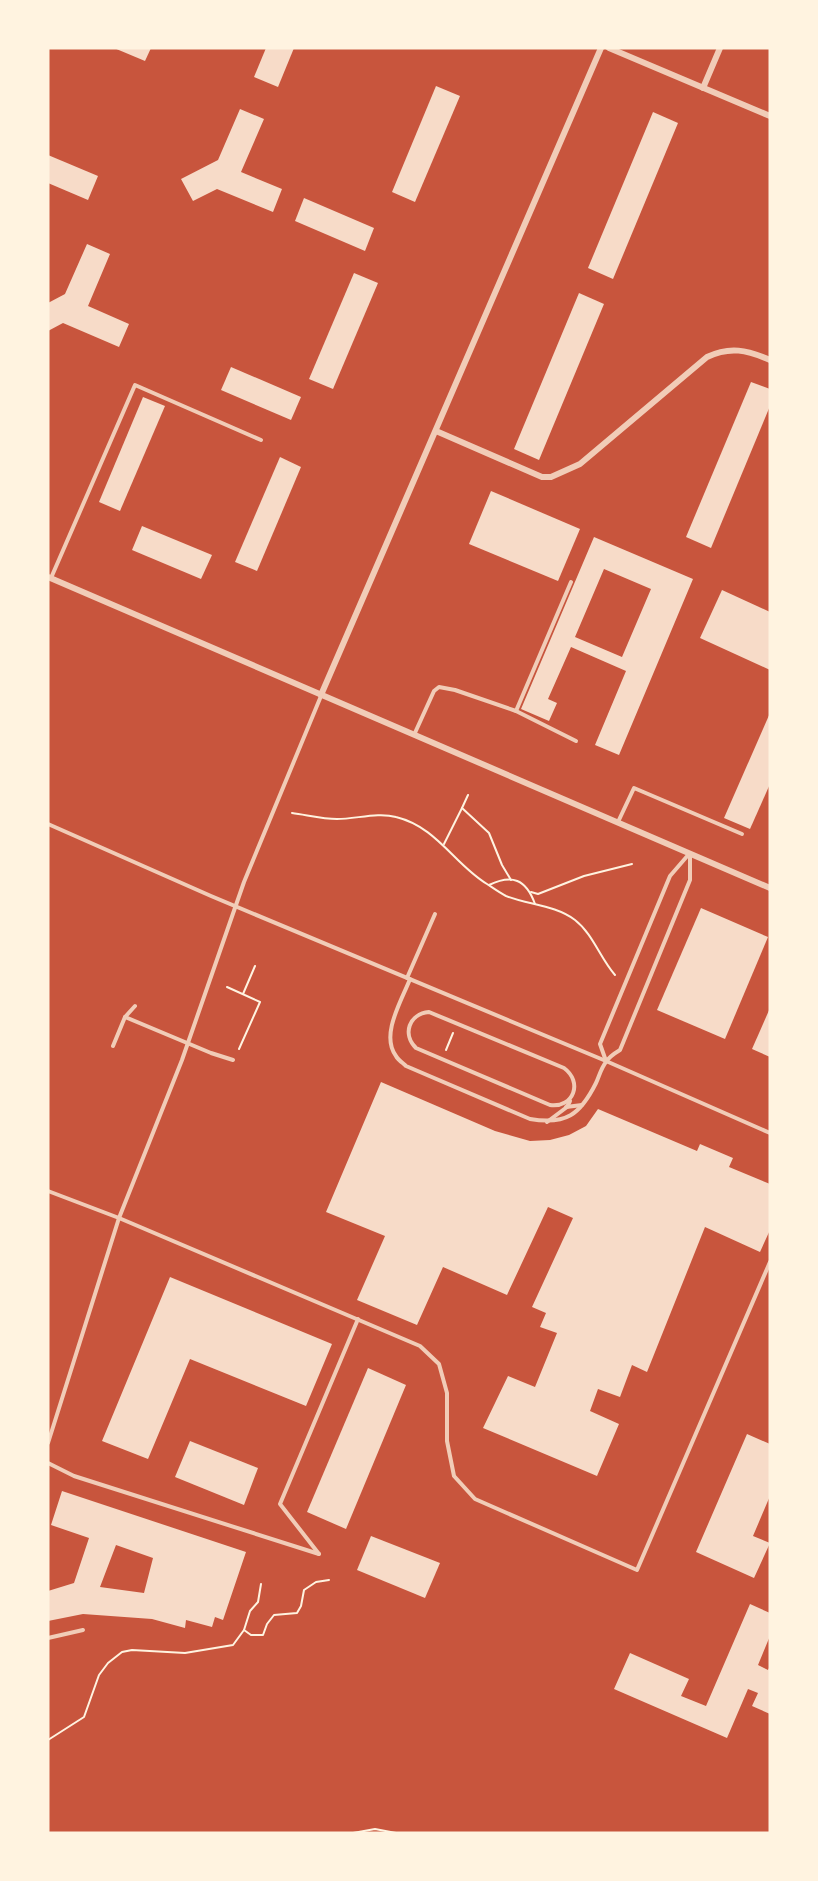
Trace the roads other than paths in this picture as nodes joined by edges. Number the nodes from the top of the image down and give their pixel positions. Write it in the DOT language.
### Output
graph roads {
  1 [pos="602,48"];
  2 [pos="609,48"];
  3 [pos="720,48"];
  4 [pos="704,88"];
  5 [pos="770,116"];
  6 [pos="770,360"];
  7 [pos="436,430"];
  8 [pos="261,440"];
  9 [pos="49,578"];
  10 [pos="571,582"];
  11 [pos="321,695"];
  12 [pos="516,711"];
  13 [pos="414,735"];
  14 [pos="576,741"];
  15 [pos="618,822"];
  16 [pos="48,824"];
  17 [pos="742,834"];
  18 [pos="690,853"];
  19 [pos="770,888"];
  20 [pos="236,906"];
  21 [pos="435,914"];
  22 [pos="409,979"];
  23 [pos="135,1006"];
  24 [pos="125,1017"];
  25 [pos="188,1044"];
  26 [pos="113,1046"];
  27 [pos="233,1060"];
  28 [pos="606,1061"];
  29 [pos="572,1097"];
  30 [pos="583,1105"];
  31 [pos="556,1106"];
  32 [pos="567,1107"];
  33 [pos="546,1122"];
  34 [pos="770,1133"];
  35 [pos="48,1191"];
  36 [pos="119,1218"];
  37 [pos="770,1262"];
  38 [pos="357,1319"];
  39 [pos="48,1443"];
  40 [pos="48,1463"];
  41 [pos="83,1630"];
  42 [pos="48,1638"];
  1 -- 7 [label="street"];
  2 -- 4 [label="street"];
  3 -- 4 [label="street"];
  4 -- 5 [label="street"];
  6 -- 7 [label="street"];
  7 -- 11 [label="street"];
  8 -- 9 [label="lane"];
  9 -- 11 [label="street"];
  10 -- 12 [label="lane"];
  11 -- 13 [label="street"];
  11 -- 20 [label="lane"];
  12 -- 13 [label="lane"];
  12 -- 14 [label="lane"];
  13 -- 15 [label="street"];
  15 -- 17 [label="lane"];
  15 -- 18 [label="street"];
  16 -- 20 [label="lane"];
  18 -- 19 [label="street"];
  18 -- 28 [label="lane"];
  18 -- 28 [label="lane"];
  20 -- 22 [label="lane"];
  20 -- 25 [label="lane"];
  21 -- 22 [label="lane"];
  22 -- 28 [label="lane"];
  22 -- 33 [label="lane"];
  23 -- 24 [label="lane"];
  24 -- 25 [label="lane"];
  24 -- 26 [label="lane"];
  25 -- 27 [label="lane"];
  25 -- 36 [label="lane"];
  28 -- 30 [label="lane"];
  28 -- 34 [label="lane"];
  29 -- 31 [label="lane"];
  29 -- 31 [label="lane"];
  29 -- 32 [label="lane"];
  30 -- 32 [label="lane"];
  30 -- 33 [label="lane"];
  31 -- 32 [label="lane"];
  32 -- 33 [label="lane"];
  35 -- 36 [label="lane"];
  36 -- 38 [label="lane"];
  36 -- 39 [label="lane"];
  37 -- 38 [label="lane"];
  38 -- 40 [label="lane"];
  41 -- 42 [label="lane"];
}
